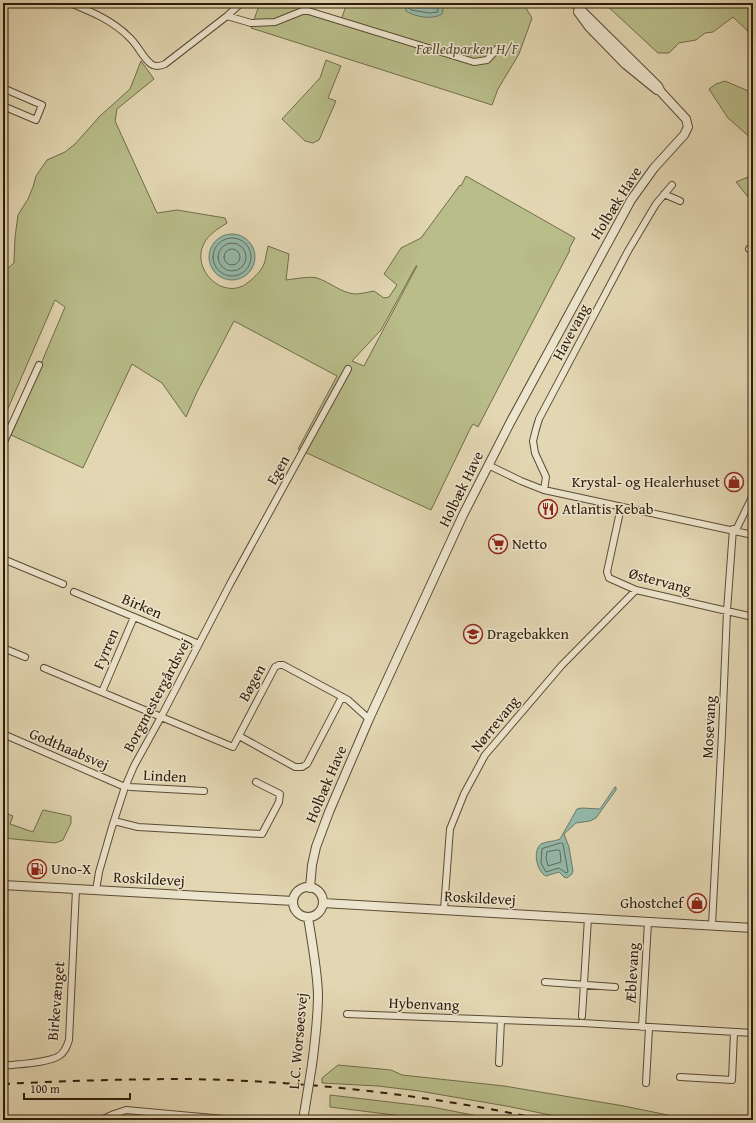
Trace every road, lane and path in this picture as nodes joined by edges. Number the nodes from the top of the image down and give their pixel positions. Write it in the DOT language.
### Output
graph roads {
  1 [pos="70,3"];
  2 [pos="241,3"];
  3 [pos="571,3"];
  4 [pos="574,3"];
  5 [pos="227,16"];
  6 [pos="498,48"];
  7 [pos="661,92"];
  8 [pos="3,93"];
  9 [pos="3,106"];
  10 [pos="672,185"];
  11 [pos="664,194"];
  12 [pos="680,201"];
  13 [pos="39,365"];
  14 [pos="348,369"];
  15 [pos="3,444"];
  16 [pos="488,465"];
  17 [pos="544,490"];
  18 [pos="753,495"];
  19 [pos="621,507"];
  20 [pos="734,530"];
  21 [pos="753,535"];
  22 [pos="3,559"];
  23 [pos="63,584"];
  24 [pos="230,584"];
  25 [pos="636,590"];
  26 [pos="74,592"];
  27 [pos="727,611"];
  28 [pos="134,617"];
  29 [pos="753,617"];
  30 [pos="200,644"];
  31 [pos="3,648"];
  32 [pos="25,657"];
  33 [pos="44,668"];
  34 [pos="102,692"];
  35 [pos="342,697"];
  36 [pos="161,718"];
  37 [pos="369,719"];
  38 [pos="3,734"];
  39 [pos="239,736"];
  40 [pos="256,782"];
  41 [pos="126,786"];
  42 [pos="204,790"];
  43 [pos="114,822"];
  44 [pos="3,885"];
  45 [pos="310,888"];
  46 [pos="76,889"];
  47 [pos="96,890"];
  48 [pos="293,901"];
  49 [pos="322,903"];
  50 [pos="444,910"];
  51 [pos="308,917"];
  52 [pos="588,918"];
  53 [pos="648,922"];
  54 [pos="712,925"];
  55 [pos="753,928"];
  56 [pos="545,982"];
  57 [pos="584,984"];
  58 [pos="615,987"];
  59 [pos="347,1014"];
  60 [pos="582,1019"];
  61 [pos="501,1020"];
  62 [pos="642,1027"];
  63 [pos="649,1028"];
  64 [pos="734,1032"];
  65 [pos="753,1033"];
  66 [pos="500,1063"];
  67 [pos="3,1066"];
  68 [pos="680,1077"];
  69 [pos="646,1083"];
  70 [pos="101,1120"];
  71 [pos="235,1120"];
  72 [pos="303,1120"];
  1 -- 5 [label="street"];
  2 -- 5 [label="street"];
  3 -- 7 [label="street"];
  4 -- 7 [label="street"];
  5 -- 6 [label="street"];
  7 -- 16 [label="street, Holbæk Have"];
  8 -- 9 [label="street"];
  10 -- 11 [label="street, Havevang"];
  11 -- 12 [label="street"];
  11 -- 17 [label="street, Havevang"];
  13 -- 15 [label="street"];
  14 -- 24 [label="street, Egen"];
  16 -- 17 [label="street"];
  16 -- 37 [label="street, Holbæk Have"];
  17 -- 19 [label="street"];
  18 -- 20 [label="street"];
  19 -- 20 [label="street"];
  19 -- 25 [label="street, Østervang"];
  20 -- 21 [label="street"];
  20 -- 27 [label="street, Mosevang"];
  22 -- 23 [label="street"];
  24 -- 30 [label="street, Borgmestergårdsvej"];
  25 -- 27 [label="street, Østervang"];
  25 -- 50 [label="street, Nørrevang"];
  26 -- 28 [label="street, Birken"];
  27 -- 29 [label="street, Østervang"];
  27 -- 54 [label="street, Mosevang"];
  28 -- 30 [label="street, Birken"];
  28 -- 34 [label="street, Fyrren"];
  30 -- 36 [label="street, Borgmestergårdsvej"];
  31 -- 32 [label="street"];
  33 -- 34 [label="street, Fyrren"];
  34 -- 36 [label="street, Fyrren"];
  35 -- 37 [label="street, Bøgen"];
  35 -- 39 [label="street"];
  35 -- 39 [label="street, Bøgen"];
  36 -- 39 [label="street, Bøgen"];
  36 -- 41 [label="street, Borgmestergårdsvej"];
  37 -- 45 [label="street, Holbæk Have"];
  38 -- 41 [label="street, Godthaabsvej"];
  40 -- 43 [label="street"];
  41 -- 42 [label="street, Linden"];
  41 -- 43 [label="street, Borgmestergårdsvej"];
  43 -- 47 [label="street, Borgmestergårdsvej"];
  44 -- 46 [label="street, Roskildevej"];
  45 -- 48 [label="street"];
  45 -- 49 [label="street"];
  46 -- 47 [label="street, Roskildevej"];
  46 -- 67 [label="street, Birkevænget"];
  47 -- 48 [label="street, Roskildevej"];
  48 -- 51 [label="street"];
  49 -- 50 [label="street, Roskildevej"];
  49 -- 51 [label="street"];
  50 -- 52 [label="street, Roskildevej"];
  51 -- 72 [label="street, L.C. Worsøesvej, bridge"];
  52 -- 53 [label="street, Roskildevej"];
  52 -- 57 [label="street"];
  53 -- 54 [label="street, Roskildevej"];
  53 -- 62 [label="street, Æblevang"];
  54 -- 55 [label="street, Roskildevej"];
  56 -- 57 [label="street"];
  57 -- 58 [label="street"];
  57 -- 60 [label="street"];
  59 -- 61 [label="street, Hybenvang"];
  60 -- 61 [label="street, Hybenvang"];
  60 -- 62 [label="street, Hybenvang"];
  61 -- 66 [label="street"];
  62 -- 63 [label="street, Hybenvang"];
  63 -- 64 [label="street, Hybenvang"];
  63 -- 69 [label="street"];
  64 -- 65 [label="street, Hybenvang"];
  64 -- 68 [label="street"];
  70 -- 71 [label="street"];
}
